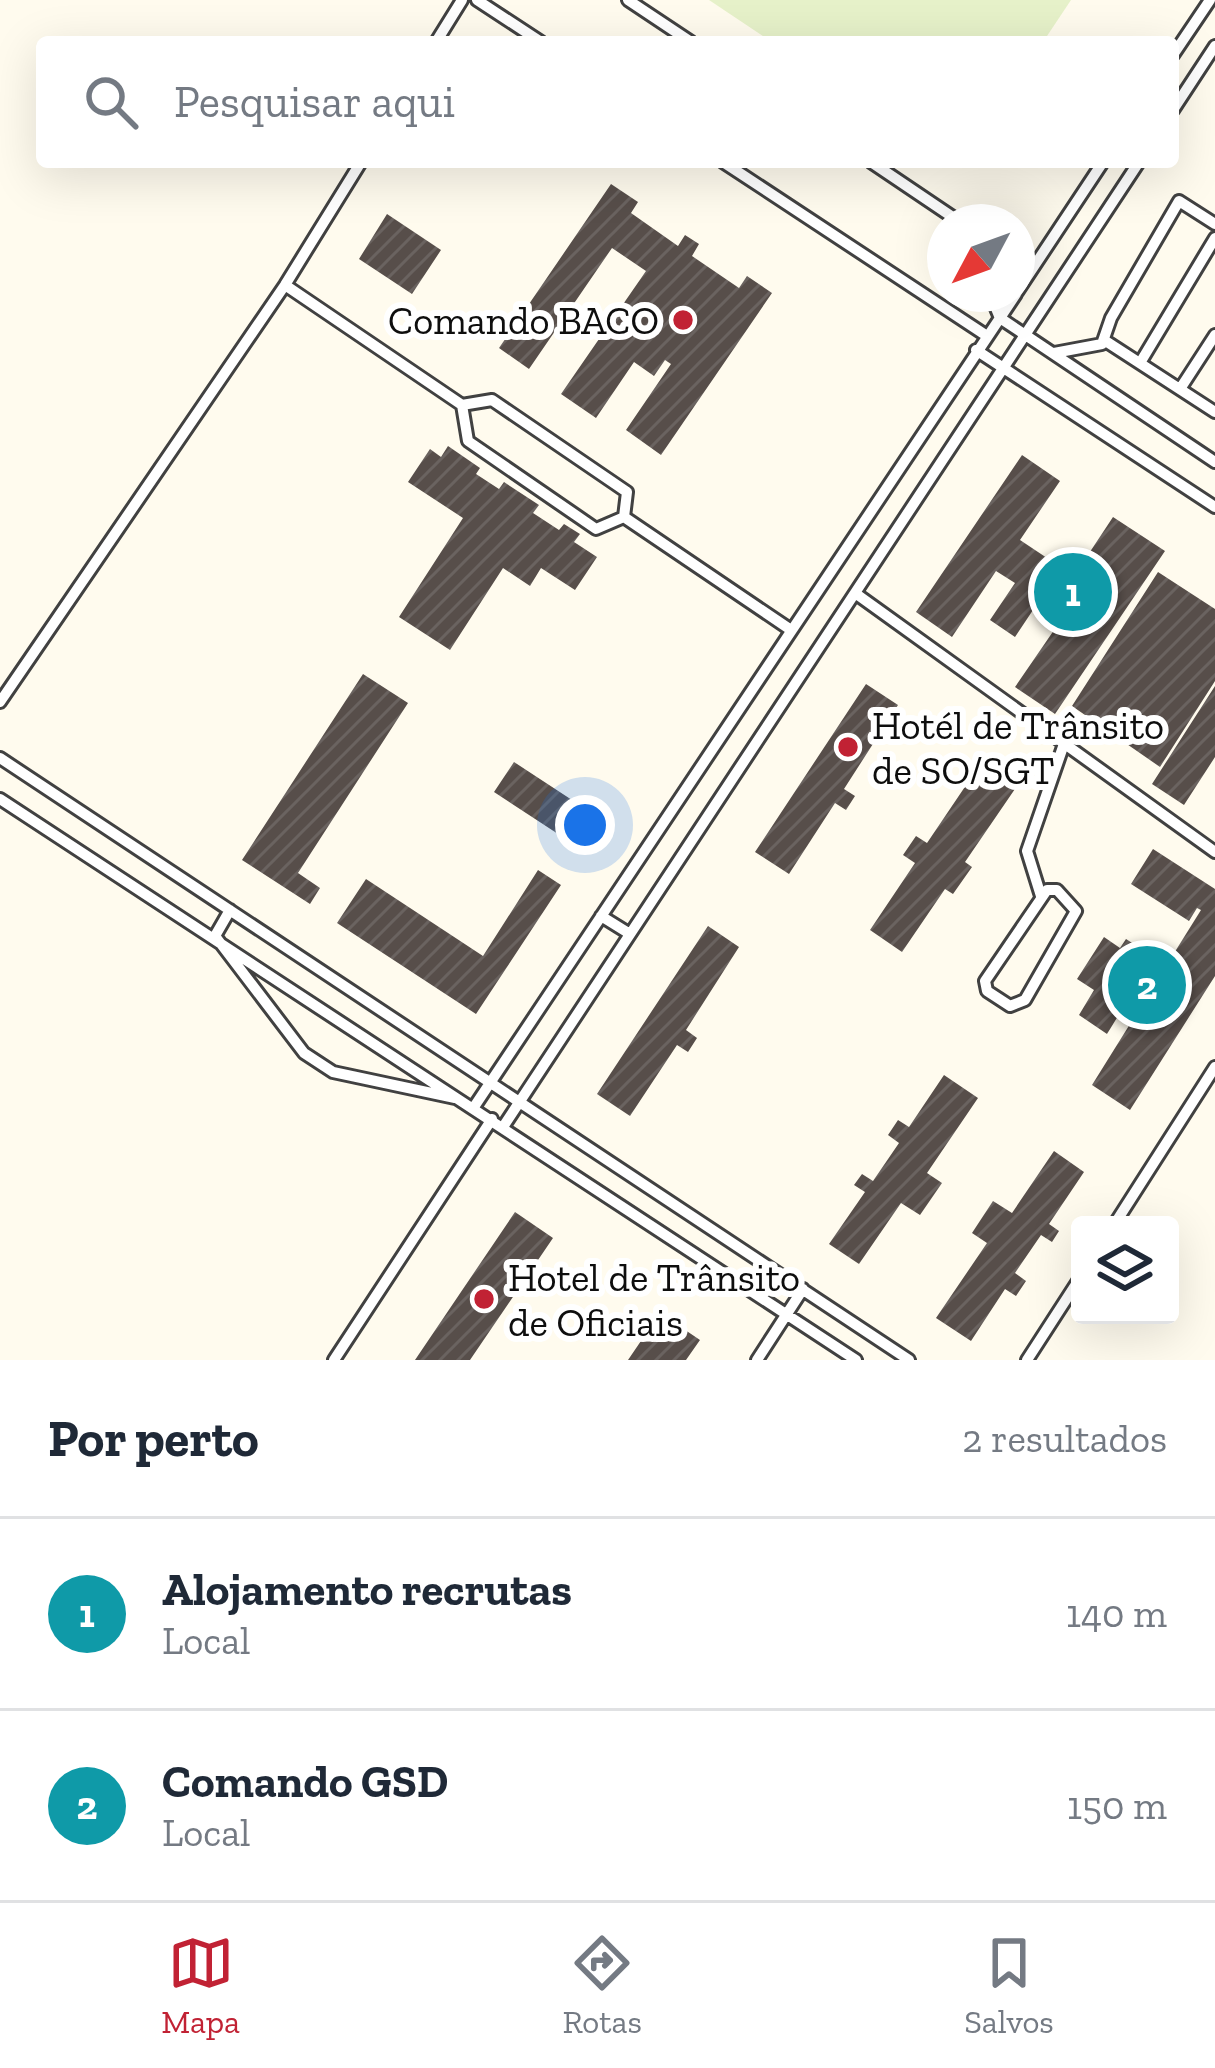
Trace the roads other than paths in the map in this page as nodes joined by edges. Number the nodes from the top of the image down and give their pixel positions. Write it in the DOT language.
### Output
graph roads {
  1 [pos="462,0"];
  2 [pos="477,0"];
  3 [pos="628,0"];
  4 [pos="1210,0"];
  5 [pos="440,36"];
  6 [pos="532,36"];
  7 [pos="682,36"];
  8 [pos="1215,46"];
  9 [pos="1179,47"];
  10 [pos="1179,101"];
  11 [pos="357,168"];
  12 [pos="732,168"];
  13 [pos="880,168"];
  14 [pos="1099,168"];
  15 [pos="1135,168"];
  16 [pos="933,204"];
  17 [pos="1215,224"];
  18 [pos="1215,238"];
  19 [pos="1035,264"];
  20 [pos="284,285"];
  21 [pos="997,312"];
  22 [pos="1004,312"];
  23 [pos="1000,318"];
  24 [pos="1215,334"];
  25 [pos="1025,335"];
  26 [pos="987,336"];
  27 [pos="1104,340"];
  28 [pos="976,350"];
  29 [pos="1052,353"];
  30 [pos="1140,363"];
  31 [pos="1004,368"];
  32 [pos="1180,389"];
  33 [pos="462,405"];
  34 [pos="1215,412"];
  35 [pos="1215,462"];
  36 [pos="1215,507"];
  37 [pos="624,517"];
  38 [pos="855,593"];
  39 [pos="791,630"];
  40 [pos="0,702"];
  41 [pos="1066,741"];
  42 [pos="0,758"];
  43 [pos="0,799"];
  44 [pos="1215,852"];
  45 [pos="1041,896"];
  46 [pos="230,910"];
  47 [pos="601,916"];
  48 [pos="630,934"];
  49 [pos="215,936"];
  50 [pos="1215,1066"];
  51 [pos="492,1082"];
  52 [pos="521,1101"];
  53 [pos="469,1104"];
  54 [pos="498,1123"];
  55 [pos="1120,1216"];
  56 [pos="803,1289"];
  57 [pos="1071,1292"];
  58 [pos="789,1316"];
  59 [pos="334,1360"];
  60 [pos="757,1360"];
  61 [pos="856,1360"];
  62 [pos="908,1360"];
  63 [pos="1028,1360"];
  1 -- 5 [label="lane"];
  2 -- 6 [label="lane"];
  3 -- 7 [label="lane"];
  4 -- 9 [label="lane"];
  8 -- 10 [label="lane"];
  11 -- 20 [label="lane"];
  12 -- 26 [label="lane"];
  13 -- 16 [label="lane"];
  14 -- 19 [label="lane"];
  15 -- 25 [label="lane"];
  17 -- 27 [label="lane"];
  18 -- 30 [label="lane"];
  20 -- 33 [label="lane"];
  20 -- 40 [label="lane"];
  21 -- 23 [label="lane"];
  22 -- 23 [label="lane"];
  23 -- 25 [label="lane"];
  23 -- 26 [label="lane"];
  24 -- 32 [label="lane"];
  25 -- 29 [label="lane"];
  25 -- 31 [label="lane"];
  26 -- 28 [label="lane"];
  27 -- 29 [label="lane"];
  27 -- 30 [label="lane"];
  28 -- 31 [label="lane"];
  28 -- 39 [label="lane"];
  29 -- 35 [label="lane"];
  30 -- 32 [label="lane"];
  31 -- 36 [label="lane"];
  31 -- 38 [label="lane"];
  32 -- 34 [label="lane"];
  33 -- 37 [label="lane"];
  33 -- 37 [label="lane"];
  37 -- 39 [label="lane"];
  38 -- 41 [label="lane"];
  38 -- 48 [label="lane"];
  39 -- 47 [label="lane"];
  41 -- 44 [label="lane"];
  41 -- 45 [label="lane"];
  42 -- 46 [label="lane"];
  43 -- 49 [label="lane"];
  45 -- 45 [label="lane"];
  46 -- 49 [label="lane"];
  46 -- 51 [label="lane"];
  47 -- 48 [label="lane"];
  47 -- 51 [label="lane"];
  48 -- 52 [label="lane"];
  49 -- 53 [label="lane"];
  49 -- 53 [label="lane"];
  50 -- 55 [label="lane"];
  51 -- 52 [label="lane"];
  51 -- 53 [label="lane"];
  52 -- 54 [label="lane"];
  52 -- 56 [label="lane"];
  53 -- 54 [label="lane"];
  54 -- 58 [label="lane"];
  54 -- 59 [label="lane"];
  56 -- 58 [label="lane"];
  56 -- 62 [label="lane"];
  57 -- 63 [label="lane"];
  58 -- 60 [label="lane"];
  58 -- 61 [label="lane"];
}
